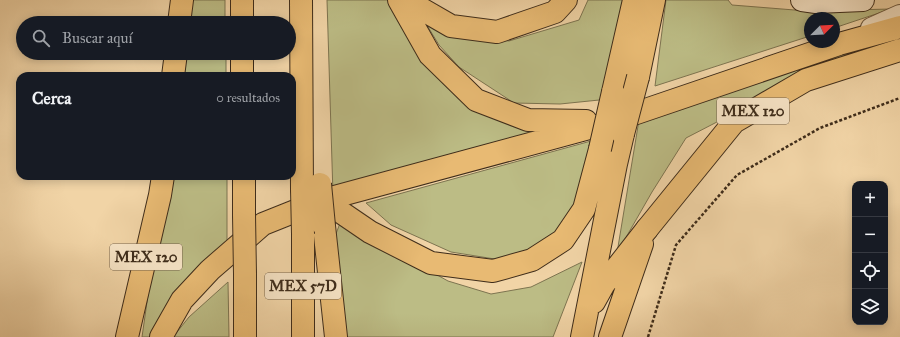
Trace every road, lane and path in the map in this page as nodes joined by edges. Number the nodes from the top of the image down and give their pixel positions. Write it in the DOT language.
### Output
graph roads {
  1 [pos="182,0"];
  2 [pos="242,0"];
  3 [pos="301,0"];
  4 [pos="399,0"];
  5 [pos="406,0"];
  6 [pos="566,0"];
  7 [pos="634,0"];
  8 [pos="654,0"];
  9 [pos="802,0"];
  10 [pos="863,0"];
  11 [pos="180,16"];
  12 [pos="242,16"];
  13 [pos="897,23"];
  14 [pos="900,50"];
  15 [pos="175,60"];
  16 [pos="242,60"];
  17 [pos="174,72"];
  18 [pos="242,72"];
  19 [pos="900,98"];
  20 [pos="615,128"];
  21 [pos="162,180"];
  22 [pos="244,180"];
  23 [pos="315,191"];
  24 [pos="647,229"];
  25 [pos="587,312"];
  26 [pos="127,337"];
  27 [pos="161,337"];
  28 [pos="245,337"];
  29 [pos="303,337"];
  30 [pos="336,337"];
  31 [pos="573,337"];
  32 [pos="582,337"];
  33 [pos="610,337"];
  34 [pos="648,337"];
  1 -- 11 [label="main road"];
  2 -- 12 [label="main road"];
  3 -- 23 [label="main road, MEX 57D"];
  4 -- 20 [label="main road, MEX 120"];
  5 -- 6 [label="main road"];
  7 -- 23 [label="main road, bridge"];
  8 -- 20 [label="main road, bridge"];
  9 -- 10 [label="main road"];
  13 -- 20 [label="main road, MEX 120"];
  14 -- 24 [label="main road, MEX 120"];
  15 -- 17 [label="main road"];
  16 -- 18 [label="main road"];
  19 -- 34 [label="path"];
  20 -- 23 [label="main road"];
  20 -- 25 [label="main road"];
  21 -- 26 [label="main road, MEX 120"];
  22 -- 28 [label="main road, MEX 57D, bridge"];
  23 -- 27 [label="main road"];
  23 -- 29 [label="main road, MEX 57D, bridge"];
  23 -- 30 [label="main road, bridge"];
  24 -- 25 [label="main road"];
  24 -- 33 [label="main road, MEX 120"];
  25 -- 31 [label="main road"];
  25 -- 32 [label="main road"];
}
